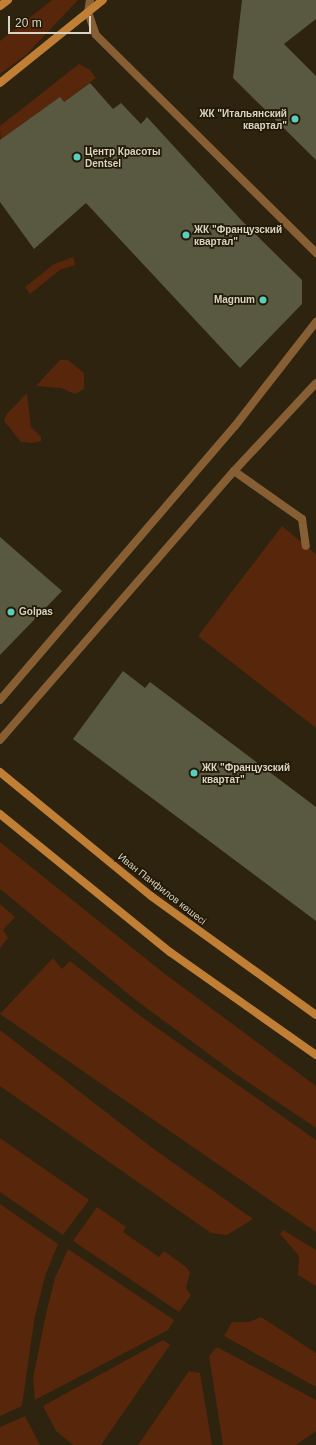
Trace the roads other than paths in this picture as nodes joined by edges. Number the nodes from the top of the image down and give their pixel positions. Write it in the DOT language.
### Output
graph roads {
  1 [pos="8,0"];
  2 [pos="90,0"];
  3 [pos="103,0"];
  4 [pos="0,6"];
  5 [pos="88,12"];
  6 [pos="0,83"];
  7 [pos="316,253"];
  8 [pos="316,322"];
  9 [pos="316,383"];
  10 [pos="234,471"];
  11 [pos="306,546"];
  12 [pos="0,700"];
  13 [pos="0,740"];
  14 [pos="0,772"];
  15 [pos="0,814"];
  16 [pos="316,1015"];
  17 [pos="316,1055"];
  1 -- 4 [label="street"];
  2 -- 5 [label="street"];
  3 -- 5 [label="street"];
  5 -- 6 [label="street"];
  5 -- 7 [label="street"];
  8 -- 12 [label="street"];
  9 -- 10 [label="street"];
  10 -- 11 [label="street"];
  10 -- 13 [label="street"];
  14 -- 16 [label="street, Иван Панфилов көшесі"];
  15 -- 17 [label="street"];
}
